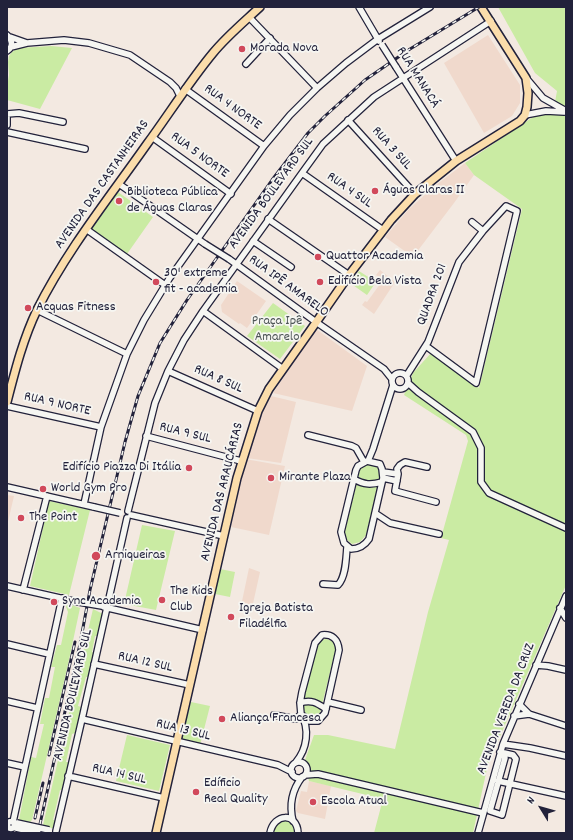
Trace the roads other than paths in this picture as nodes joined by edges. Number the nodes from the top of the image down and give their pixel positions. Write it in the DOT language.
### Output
graph roads {
  1 [pos="260,7"];
  2 [pos="359,7"];
  3 [pos="430,7"];
  4 [pos="481,7"];
  5 [pos="249,17"];
  6 [pos="490,21"];
  7 [pos="8,36"];
  8 [pos="270,38"];
  9 [pos="378,39"];
  10 [pos="27,43"];
  11 [pos="8,51"];
  12 [pos="246,64"];
  13 [pos="402,78"];
  14 [pos="526,78"];
  15 [pos="170,82"];
  16 [pos="186,88"];
  17 [pos="317,88"];
  18 [pos="180,96"];
  19 [pos="566,112"];
  20 [pos="7,114"];
  21 [pos="525,115"];
  22 [pos="348,120"];
  23 [pos="63,122"];
  24 [pos="7,124"];
  25 [pos="7,132"];
  26 [pos="152,137"];
  27 [pos="264,146"];
  28 [pos="85,149"];
  29 [pos="456,161"];
  30 [pos="302,173"];
  31 [pos="119,184"];
  32 [pos="230,194"];
  33 [pos="415,194"];
  34 [pos="268,219"];
  35 [pos="472,222"];
  36 [pos="86,229"];
  37 [pos="383,230"];
  38 [pos="483,232"];
  39 [pos="198,239"];
  40 [pos="253,241"];
  41 [pos="236,264"];
  42 [pos="292,267"];
  43 [pos="349,275"];
  44 [pos="165,285"];
  45 [pos="37,310"];
  46 [pos="203,311"];
  47 [pos="316,322"];
  48 [pos="426,346"];
  49 [pos="127,354"];
  50 [pos="283,369"];
  51 [pos="384,369"];
  52 [pos="168,370"];
  53 [pos="401,373"];
  54 [pos="394,384"];
  55 [pos="407,385"];
  56 [pos="7,402"];
  57 [pos="7,406"];
  58 [pos="258,411"];
  59 [pos="101,427"];
  60 [pos="308,435"];
  61 [pos="146,436"];
  62 [pos="373,449"];
  63 [pos="241,461"];
  64 [pos="366,462"];
  65 [pos="376,462"];
  66 [pos="427,467"];
  67 [pos="398,474"];
  68 [pos="383,477"];
  69 [pos="354,479"];
  70 [pos="397,481"];
  71 [pos="7,487"];
  72 [pos="46,496"];
  73 [pos="436,502"];
  74 [pos="84,504"];
  75 [pos="375,513"];
  76 [pos="126,514"];
  77 [pos="566,528"];
  78 [pos="439,534"];
  79 [pos="224,536"];
  80 [pos="347,546"];
  81 [pos="323,584"];
  82 [pos="7,586"];
  83 [pos="23,590"];
  84 [pos="566,596"];
  85 [pos="62,598"];
  86 [pos="104,607"];
  87 [pos="560,608"];
  88 [pos="556,618"];
  89 [pos="566,618"];
  90 [pos="203,630"];
  91 [pos="7,644"];
  92 [pos="49,654"];
  93 [pos="539,658"];
  94 [pos="94,664"];
  95 [pos="536,665"];
  96 [pos="548,666"];
  97 [pos="566,670"];
  98 [pos="190,685"];
  99 [pos="7,701"];
  100 [pos="328,702"];
  101 [pos="300,703"];
  102 [pos="519,704"];
  103 [pos="38,708"];
  104 [pos="326,709"];
  105 [pos="361,710"];
  106 [pos="301,714"];
  107 [pos="529,714"];
  108 [pos="274,716"];
  109 [pos="514,716"];
  110 [pos="82,719"];
  111 [pos="318,721"];
  112 [pos="566,726"];
  113 [pos="306,735"];
  114 [pos="177,742"];
  115 [pos="503,744"];
  116 [pos="303,750"];
  117 [pos="500,752"];
  118 [pos="566,756"];
  119 [pos="7,763"];
  120 [pos="295,763"];
  121 [pos="278,765"];
  122 [pos="305,765"];
  123 [pos="25,767"];
  124 [pos="292,773"];
  125 [pos="318,774"];
  126 [pos="68,776"];
  127 [pos="303,776"];
  128 [pos="498,781"];
  129 [pos="510,784"];
  130 [pos="295,788"];
  131 [pos="566,796"];
  132 [pos="164,798"];
  133 [pos="290,805"];
  134 [pos="483,813"];
  135 [pos="282,818"];
  136 [pos="293,821"];
  137 [pos="11,826"];
  138 [pos="54,832"];
  139 [pos="38,833"];
  140 [pos="156,833"];
  141 [pos="270,833"];
  142 [pos="298,833"];
  143 [pos="478,833"];
  1 -- 5 [label="main road, AVENIDA DAS CASTANHEIRAS"];
  2 -- 9 [label="street, RUA MANACÁ"];
  3 -- 9 [label="street"];
  4 -- 6 [label="main road"];
  5 -- 8 [label="street"];
  5 -- 16 [label="main road, AVENIDA DAS CASTANHEIRAS"];
  6 -- 13 [label="street, AVENIDA BOULEVARD SUL"];
  6 -- 14 [label="main road"];
  7 -- 10 [label="street, RUA 4 NORTE"];
  7 -- 11 [label="street"];
  8 -- 12 [label="street"];
  8 -- 17 [label="street"];
  9 -- 13 [label="street, RUA MANACÁ, bridge"];
  9 -- 17 [label="street"];
  10 -- 11 [label="street, RUA 4 NORTE"];
  10 -- 15 [label="street, RUA 4 NORTE"];
  13 -- 22 [label="street, AVENIDA BOULEVARD SUL"];
  13 -- 29 [label="street, RUA MANACÁ"];
  14 -- 19 [label="street"];
  14 -- 21 [label="main road"];
  15 -- 16 [label="street, RUA 4 NORTE"];
  15 -- 18 [label="street, RUA 4 NORTE"];
  16 -- 18 [label="main road, AVENIDA DAS CASTANHEIRAS"];
  16 -- 27 [label="street, RUA 4 NORTE"];
  17 -- 27 [label="street"];
  18 -- 26 [label="main road, AVENIDA DAS CASTANHEIRAS"];
  19 -- 21 [label="street"];
  20 -- 23 [label="street"];
  20 -- 24 [label="street"];
  21 -- 29 [label="main road, AVENIDA DAS ARAUCÁRIAS"];
  22 -- 30 [label="street, AVENIDA BOULEVARD SUL"];
  22 -- 33 [label="street, RUA 3 SUL"];
  25 -- 28 [label="street"];
  26 -- 31 [label="main road, AVENIDA DAS CASTANHEIRAS"];
  26 -- 32 [label="street, RUA 5 NORTE"];
  27 -- 32 [label="street"];
  29 -- 33 [label="main road, AVENIDA DAS ARAUCÁRIAS"];
  30 -- 34 [label="street, AVENIDA BOULEVARD SUL"];
  30 -- 37 [label="street, RUA 4 SUL"];
  31 -- 36 [label="main road, AVENIDA DAS CASTANHEIRAS"];
  31 -- 39 [label="street, RUA IPÊ AMARELO"];
  32 -- 39 [label="street"];
  33 -- 37 [label="main road, AVENIDA DAS ARAUCÁRIAS"];
  34 -- 40 [label="street, AVENIDA BOULEVARD SUL"];
  34 -- 43 [label="street"];
  35 -- 38 [label="street"];
  36 -- 44 [label="street"];
  36 -- 45 [label="main road, AVENIDA DAS CASTANHEIRAS"];
  37 -- 43 [label="main road, AVENIDA DAS ARAUCÁRIAS"];
  38 -- 48 [label="street, QUADRA 201"];
  38 -- 48 [label="street, QUADRA 201"];
  39 -- 41 [label="street, RUA IPÊ AMARELO, bridge"];
  39 -- 44 [label="street"];
  40 -- 41 [label="street, AVENIDA BOULEVARD SUL"];
  40 -- 42 [label="street"];
  41 -- 46 [label="street, AVENIDA BOULEVARD SUL"];
  41 -- 47 [label="street, RUA IPÊ AMARELO"];
  43 -- 47 [label="main road, AVENIDA DAS ARAUCÁRIAS"];
  44 -- 49 [label="street"];
  45 -- 49 [label="street"];
  45 -- 56 [label="main road, AVENIDA DAS CASTANHEIRAS"];
  46 -- 50 [label="street"];
  46 -- 52 [label="street, AVENIDA BOULEVARD SUL"];
  47 -- 50 [label="main road, AVENIDA DAS ARAUCÁRIAS"];
  47 -- 51 [label="street, RUA IPÊ AMARELO"];
  48 -- 53 [label="street, QUADRA 201"];
  49 -- 59 [label="street"];
  50 -- 58 [label="main road, AVENIDA DAS ARAUCÁRIAS"];
  51 -- 53 [label="street, RUA IPÊ AMARELO"];
  51 -- 54 [label="street, RUA IPÊ AMARELO"];
  52 -- 58 [label="street, RUA 8 SUL"];
  52 -- 61 [label="street, AVENIDA BOULEVARD SUL"];
  53 -- 54 [label="street"];
  53 -- 55 [label="street"];
  54 -- 55 [label="street"];
  54 -- 62 [label="street"];
  55 -- 77 [label="street"];
  57 -- 59 [label="street, RUA 9 NORTE"];
  58 -- 63 [label="main road, AVENIDA DAS ARAUCÁRIAS"];
  59 -- 74 [label="street"];
  60 -- 64 [label="street"];
  61 -- 63 [label="street, RUA 9 SUL"];
  61 -- 76 [label="street, AVENIDA BOULEVARD SUL"];
  62 -- 64 [label="street"];
  62 -- 65 [label="street"];
  63 -- 79 [label="main road, AVENIDA DAS ARAUCÁRIAS"];
  64 -- 65 [label="street"];
  64 -- 69 [label="street"];
  65 -- 68 [label="street"];
  66 -- 67 [label="street"];
  67 -- 68 [label="street"];
  67 -- 70 [label="street"];
  68 -- 69 [label="street"];
  68 -- 70 [label="street"];
  68 -- 75 [label="street"];
  69 -- 80 [label="street"];
  70 -- 73 [label="street"];
  71 -- 72 [label="street"];
  72 -- 74 [label="street"];
  72 -- 83 [label="street"];
  74 -- 76 [label="street, bridge"];
  75 -- 78 [label="street"];
  75 -- 80 [label="street"];
  76 -- 79 [label="street"];
  76 -- 86 [label="street, AVENIDA BOULEVARD SUL"];
  79 -- 90 [label="main road, AVENIDA DAS ARAUCÁRIAS"];
  80 -- 81 [label="street"];
  82 -- 83 [label="street"];
  83 -- 85 [label="street"];
  84 -- 87 [label="street, AVENIDA VEREDA DA CRUZ"];
  85 -- 86 [label="street, bridge"];
  85 -- 92 [label="street"];
  86 -- 90 [label="street"];
  86 -- 94 [label="street, AVENIDA BOULEVARD SUL"];
  87 -- 88 [label="street, AVENIDA VEREDA DA CRUZ"];
  87 -- 89 [label="street"];
  88 -- 89 [label="street"];
  88 -- 93 [label="street, AVENIDA VEREDA DA CRUZ"];
  90 -- 98 [label="main road, AVENIDA DAS ARAUCÁRIAS"];
  91 -- 92 [label="street"];
  92 -- 103 [label="street"];
  93 -- 95 [label="street, AVENIDA VEREDA DA CRUZ"];
  93 -- 96 [label="street"];
  94 -- 98 [label="street, RUA 12 SUL"];
  94 -- 110 [label="street, AVENIDA BOULEVARD SUL"];
  95 -- 96 [label="street"];
  95 -- 102 [label="street, AVENIDA VEREDA DA CRUZ"];
  96 -- 97 [label="street"];
  98 -- 114 [label="main road, AVENIDA DAS ARAUCÁRIAS"];
  99 -- 103 [label="street"];
  100 -- 101 [label="street"];
  100 -- 104 [label="street"];
  100 -- 105 [label="street"];
  101 -- 104 [label="street"];
  101 -- 106 [label="street"];
  102 -- 107 [label="street"];
  102 -- 109 [label="street, AVENIDA VEREDA DA CRUZ"];
  103 -- 123 [label="street"];
  104 -- 111 [label="street"];
  106 -- 108 [label="street"];
  106 -- 111 [label="street"];
  106 -- 113 [label="street"];
  107 -- 109 [label="street"];
  107 -- 112 [label="street"];
  109 -- 115 [label="street, AVENIDA VEREDA DA CRUZ"];
  110 -- 114 [label="street, RUA 13 SUL"];
  110 -- 126 [label="street, AVENIDA BOULEVARD SUL"];
  111 -- 113 [label="street"];
  113 -- 116 [label="street"];
  114 -- 121 [label="street, RUA 13 SUL"];
  114 -- 132 [label="main road, AVENIDA DAS ARAUCÁRIAS"];
  115 -- 117 [label="street, AVENIDA VEREDA DA CRUZ"];
  115 -- 118 [label="street"];
  116 -- 120 [label="street"];
  116 -- 122 [label="street"];
  117 -- 128 [label="street"];
  117 -- 129 [label="street"];
  117 -- 134 [label="street, AVENIDA VEREDA DA CRUZ"];
  119 -- 123 [label="street"];
  120 -- 121 [label="street, RUA 13 SUL"];
  120 -- 122 [label="street"];
  120 -- 124 [label="street"];
  121 -- 124 [label="street, RUA 13 SUL"];
  122 -- 125 [label="street"];
  122 -- 127 [label="street"];
  123 -- 137 [label="street"];
  124 -- 127 [label="street"];
  124 -- 130 [label="street"];
  125 -- 127 [label="street"];
  125 -- 134 [label="street"];
  126 -- 132 [label="street, RUA 14 SUL"];
  126 -- 138 [label="street, AVENIDA BOULEVARD SUL"];
  127 -- 130 [label="street"];
  128 -- 129 [label="street"];
  128 -- 129 [label="street"];
  129 -- 131 [label="street"];
  130 -- 133 [label="street"];
  132 -- 140 [label="main road, AVENIDA DAS ARAUCÁRIAS"];
  133 -- 135 [label="street"];
  133 -- 136 [label="street"];
  134 -- 143 [label="street, AVENIDA VEREDA DA CRUZ"];
  135 -- 136 [label="street"];
  135 -- 141 [label="street"];
  136 -- 142 [label="street"];
  137 -- 138 [label="street, bridge"];
  137 -- 139 [label="street, bridge"];
}
